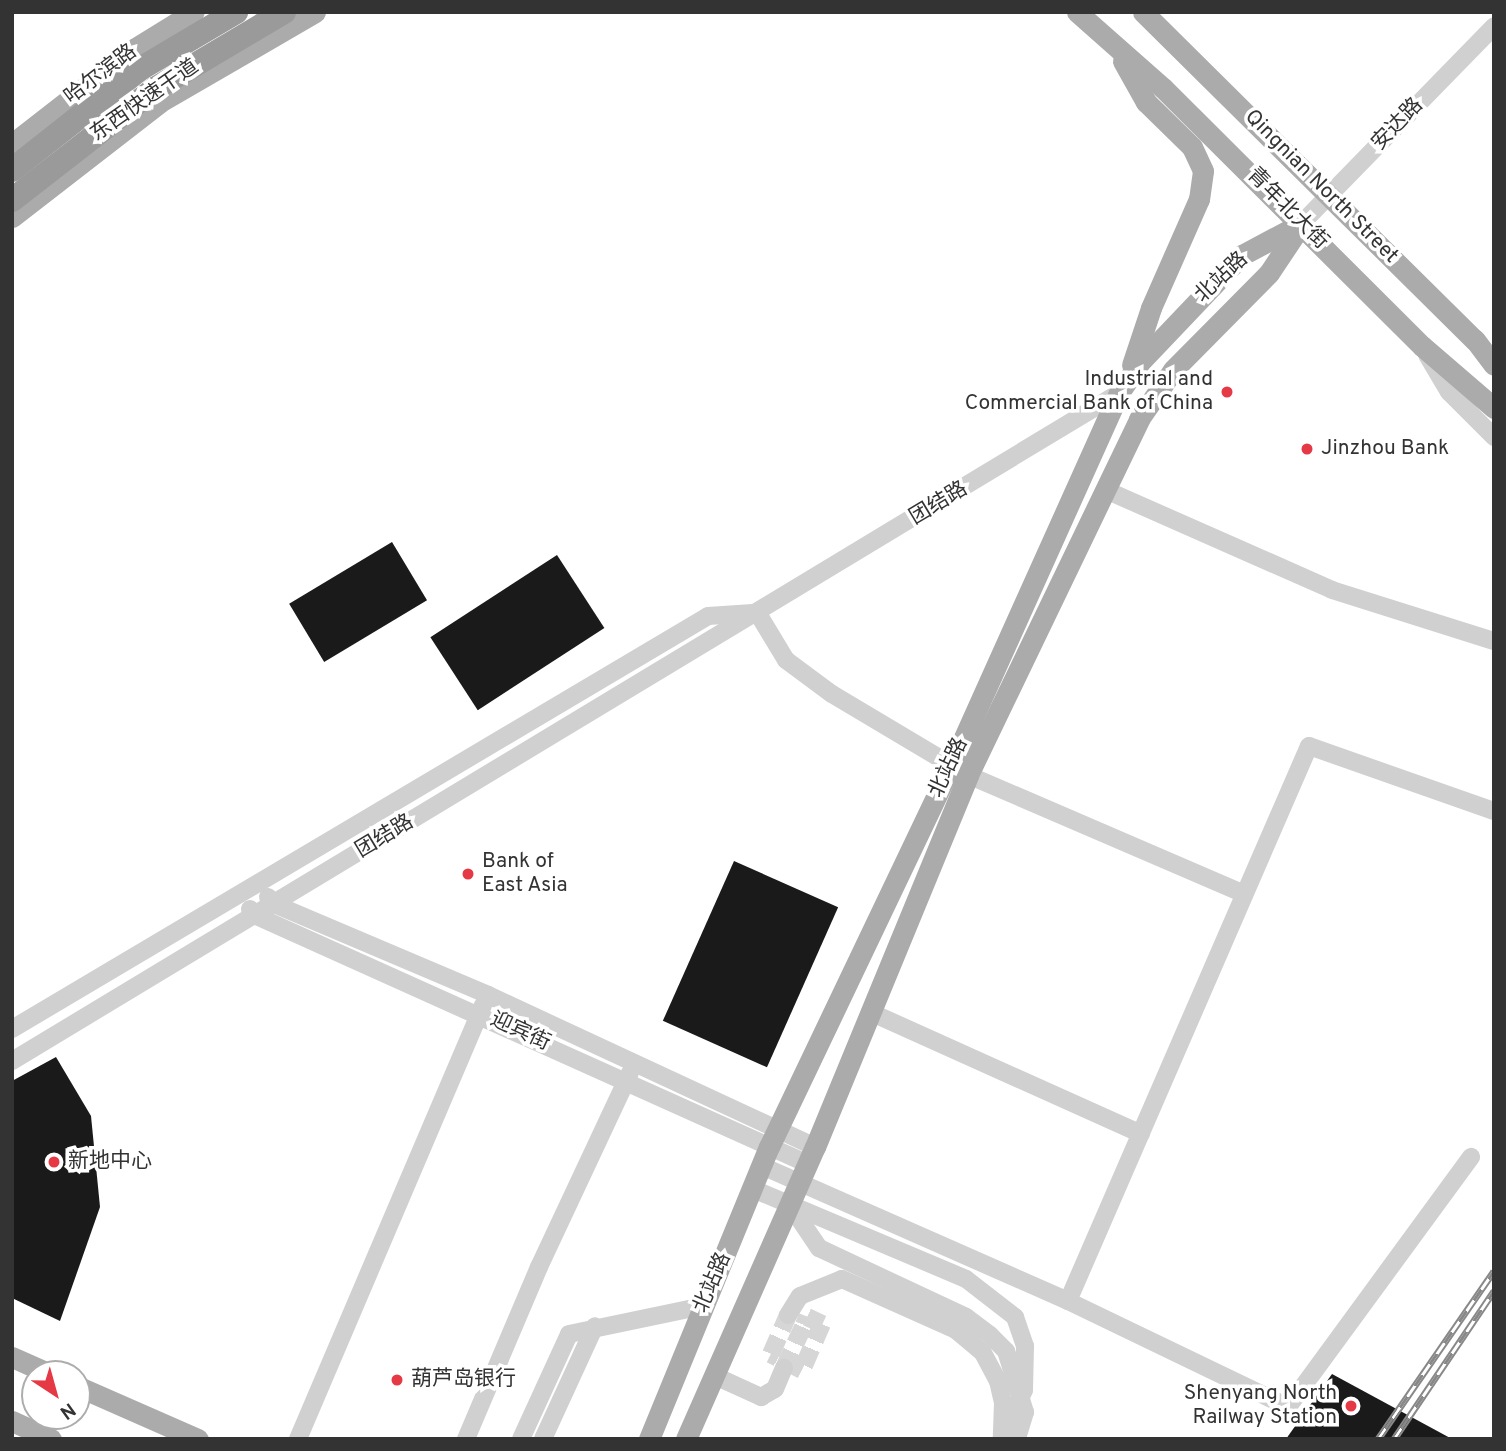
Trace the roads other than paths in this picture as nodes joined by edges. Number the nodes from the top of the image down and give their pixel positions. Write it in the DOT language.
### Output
graph roads {
  1 [pos="194,12"];
  2 [pos="236,12"];
  3 [pos="284,12"];
  4 [pos="315,12"];
  5 [pos="1077,12"];
  6 [pos="1143,12"];
  7 [pos="1494,26"];
  8 [pos="1118,53"];
  9 [pos="12,144"];
  10 [pos="12,170"];
  11 [pos="1329,195"];
  12 [pos="12,200"];
  13 [pos="12,217"];
  14 [pos="1302,223"];
  15 [pos="1475,340"];
  16 [pos="1422,346"];
  17 [pos="1494,353"];
  18 [pos="1494,365"];
  19 [pos="1124,386"];
  20 [pos="1494,408"];
  21 [pos="1494,437"];
  22 [pos="1108,491"];
  23 [pos="757,612"];
  24 [pos="1494,641"];
  25 [pos="960,768"];
  26 [pos="1494,811"];
  27 [pos="258,885"];
  28 [pos="240,894"];
  29 [pos="1244,894"];
  30 [pos="274,904"];
  31 [pos="254,915"];
  32 [pos="488,995"];
  33 [pos="870,1012"];
  34 [pos="480,1013"];
  35 [pos="12,1029"];
  36 [pos="12,1061"];
  37 [pos="634,1063"];
  38 [pos="626,1082"];
  39 [pos="1140,1134"];
  40 [pos="769,1148"];
  41 [pos="1471,1157"];
  42 [pos="807,1164"];
  43 [pos="753,1189"];
  44 [pos="790,1205"];
  45 [pos="1068,1301"];
  46 [pos="703,1306"];
  47 [pos="788,1315"];
  48 [pos="595,1326"];
  49 [pos="785,1368"];
  50 [pos="715,1376"];
  51 [pos="91,1392"];
  52 [pos="12,1421"];
  53 [pos="51,1439"];
  54 [pos="198,1439"];
  55 [pos="298,1439"];
  56 [pos="466,1439"];
  57 [pos="521,1439"];
  58 [pos="543,1439"];
  59 [pos="649,1439"];
  60 [pos="686,1439"];
  61 [pos="1002,1439"];
  62 [pos="1017,1439"];
  1 -- 9 [label="main road, 哈尔滨路"];
  2 -- 10 [label="highway, 东西快速干道"];
  3 -- 12 [label="highway, 东西快速干道"];
  4 -- 13 [label="main road"];
  5 -- 8 [label="main road, 青年北大街"];
  6 -- 11 [label="main road, Qingnian North Street"];
  7 -- 11 [label="street, 安达路"];
  8 -- 14 [label="main road, 青年北大街"];
  8 -- 19 [label="main road"];
  11 -- 14 [label="street, 安达路"];
  11 -- 15 [label="main road, Qingnian North Street"];
  14 -- 16 [label="main road, 青年北大街"];
  14 -- 19 [label="main road, 北站路"];
  14 -- 22 [label="main road, 北站路"];
  15 -- 17 [label="street"];
  15 -- 18 [label="main road, Qingnian North Street"];
  16 -- 20 [label="main road, 青年北大街"];
  16 -- 21 [label="street"];
  19 -- 23 [label="street, 团结路"];
  19 -- 25 [label="main road, 北站路"];
  22 -- 24 [label="street"];
  22 -- 25 [label="main road, 北站路"];
  23 -- 25 [label="street"];
  23 -- 27 [label="street, 团结路"];
  23 -- 30 [label="street, 团结路"];
  25 -- 29 [label="street"];
  25 -- 33 [label="main road, 北站路"];
  25 -- 40 [label="main road, 北站路"];
  26 -- 29 [label="street"];
  27 -- 28 [label="street, 团结路"];
  27 -- 30 [label="street, 迎宾街"];
  28 -- 31 [label="street"];
  28 -- 35 [label="street, 团结路"];
  29 -- 39 [label="street"];
  30 -- 31 [label="street, 团结路"];
  30 -- 32 [label="street, 迎宾街"];
  31 -- 34 [label="street, 迎宾街"];
  31 -- 36 [label="street, 团结路"];
  32 -- 34 [label="street"];
  32 -- 37 [label="street, 迎宾街"];
  33 -- 39 [label="street"];
  33 -- 42 [label="main road, 北站路"];
  34 -- 38 [label="street, 迎宾街"];
  34 -- 55 [label="street"];
  37 -- 38 [label="street"];
  37 -- 40 [label="street, 迎宾街"];
  38 -- 40 [label="street, 迎宾街"];
  38 -- 56 [label="street"];
  39 -- 45 [label="street"];
  40 -- 42 [label="street"];
  40 -- 42 [label="street, 迎宾街"];
  40 -- 43 [label="main road, 北站路"];
  41 -- 45 [label="street"];
  42 -- 44 [label="main road, 北站路"];
  42 -- 45 [label="street"];
  43 -- 44 [label="street"];
  43 -- 46 [label="main road, 北站路"];
  44 -- 50 [label="main road, 北站路"];
  44 -- 61 [label="street, bridge"];
  44 -- 62 [label="street"];
  46 -- 48 [label="street"];
  46 -- 59 [label="main road, 北站路"];
  47 -- 61 [label="street"];
  48 -- 57 [label="street"];
  48 -- 58 [label="street"];
  49 -- 50 [label="street"];
  50 -- 60 [label="main road, 北站路"];
  51 -- 54 [label="main road"];
  52 -- 53 [label="main road"];
}
